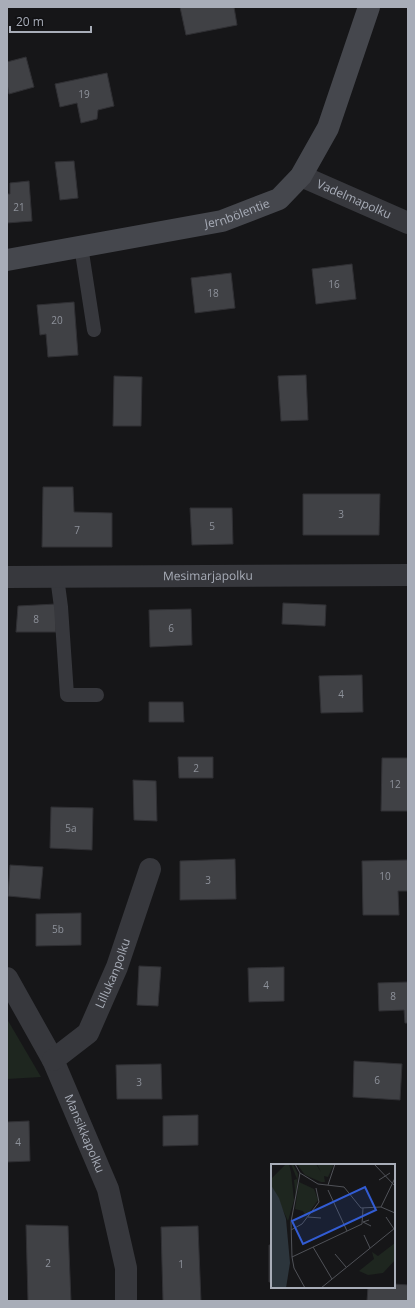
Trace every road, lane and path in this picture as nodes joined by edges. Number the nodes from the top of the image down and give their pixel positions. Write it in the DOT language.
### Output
graph roads {
  1 [pos="369,7"];
  2 [pos="301,176"];
  3 [pos="408,223"];
  4 [pos="81,246"];
  5 [pos="7,260"];
  6 [pos="94,330"];
  7 [pos="408,575"];
  8 [pos="7,577"];
  9 [pos="57,577"];
  10 [pos="97,694"];
  11 [pos="150,869"];
  12 [pos="7,978"];
  13 [pos="53,1060"];
  14 [pos="126,1301"];
  1 -- 2 [label="street, Jernbölentie"];
  2 -- 3 [label="street, Vadelmapolku"];
  2 -- 4 [label="street, Jernbölentie"];
  4 -- 5 [label="street, Jernbölentie"];
  4 -- 6 [label="lane"];
  7 -- 9 [label="street, Mesimarjapolku"];
  8 -- 9 [label="street, Mesimarjapolku"];
  9 -- 10 [label="lane"];
  11 -- 13 [label="street, Lillukanpolku"];
  12 -- 13 [label="street, Mansikkapolku"];
  13 -- 14 [label="street, Mansikkapolku"];
}
